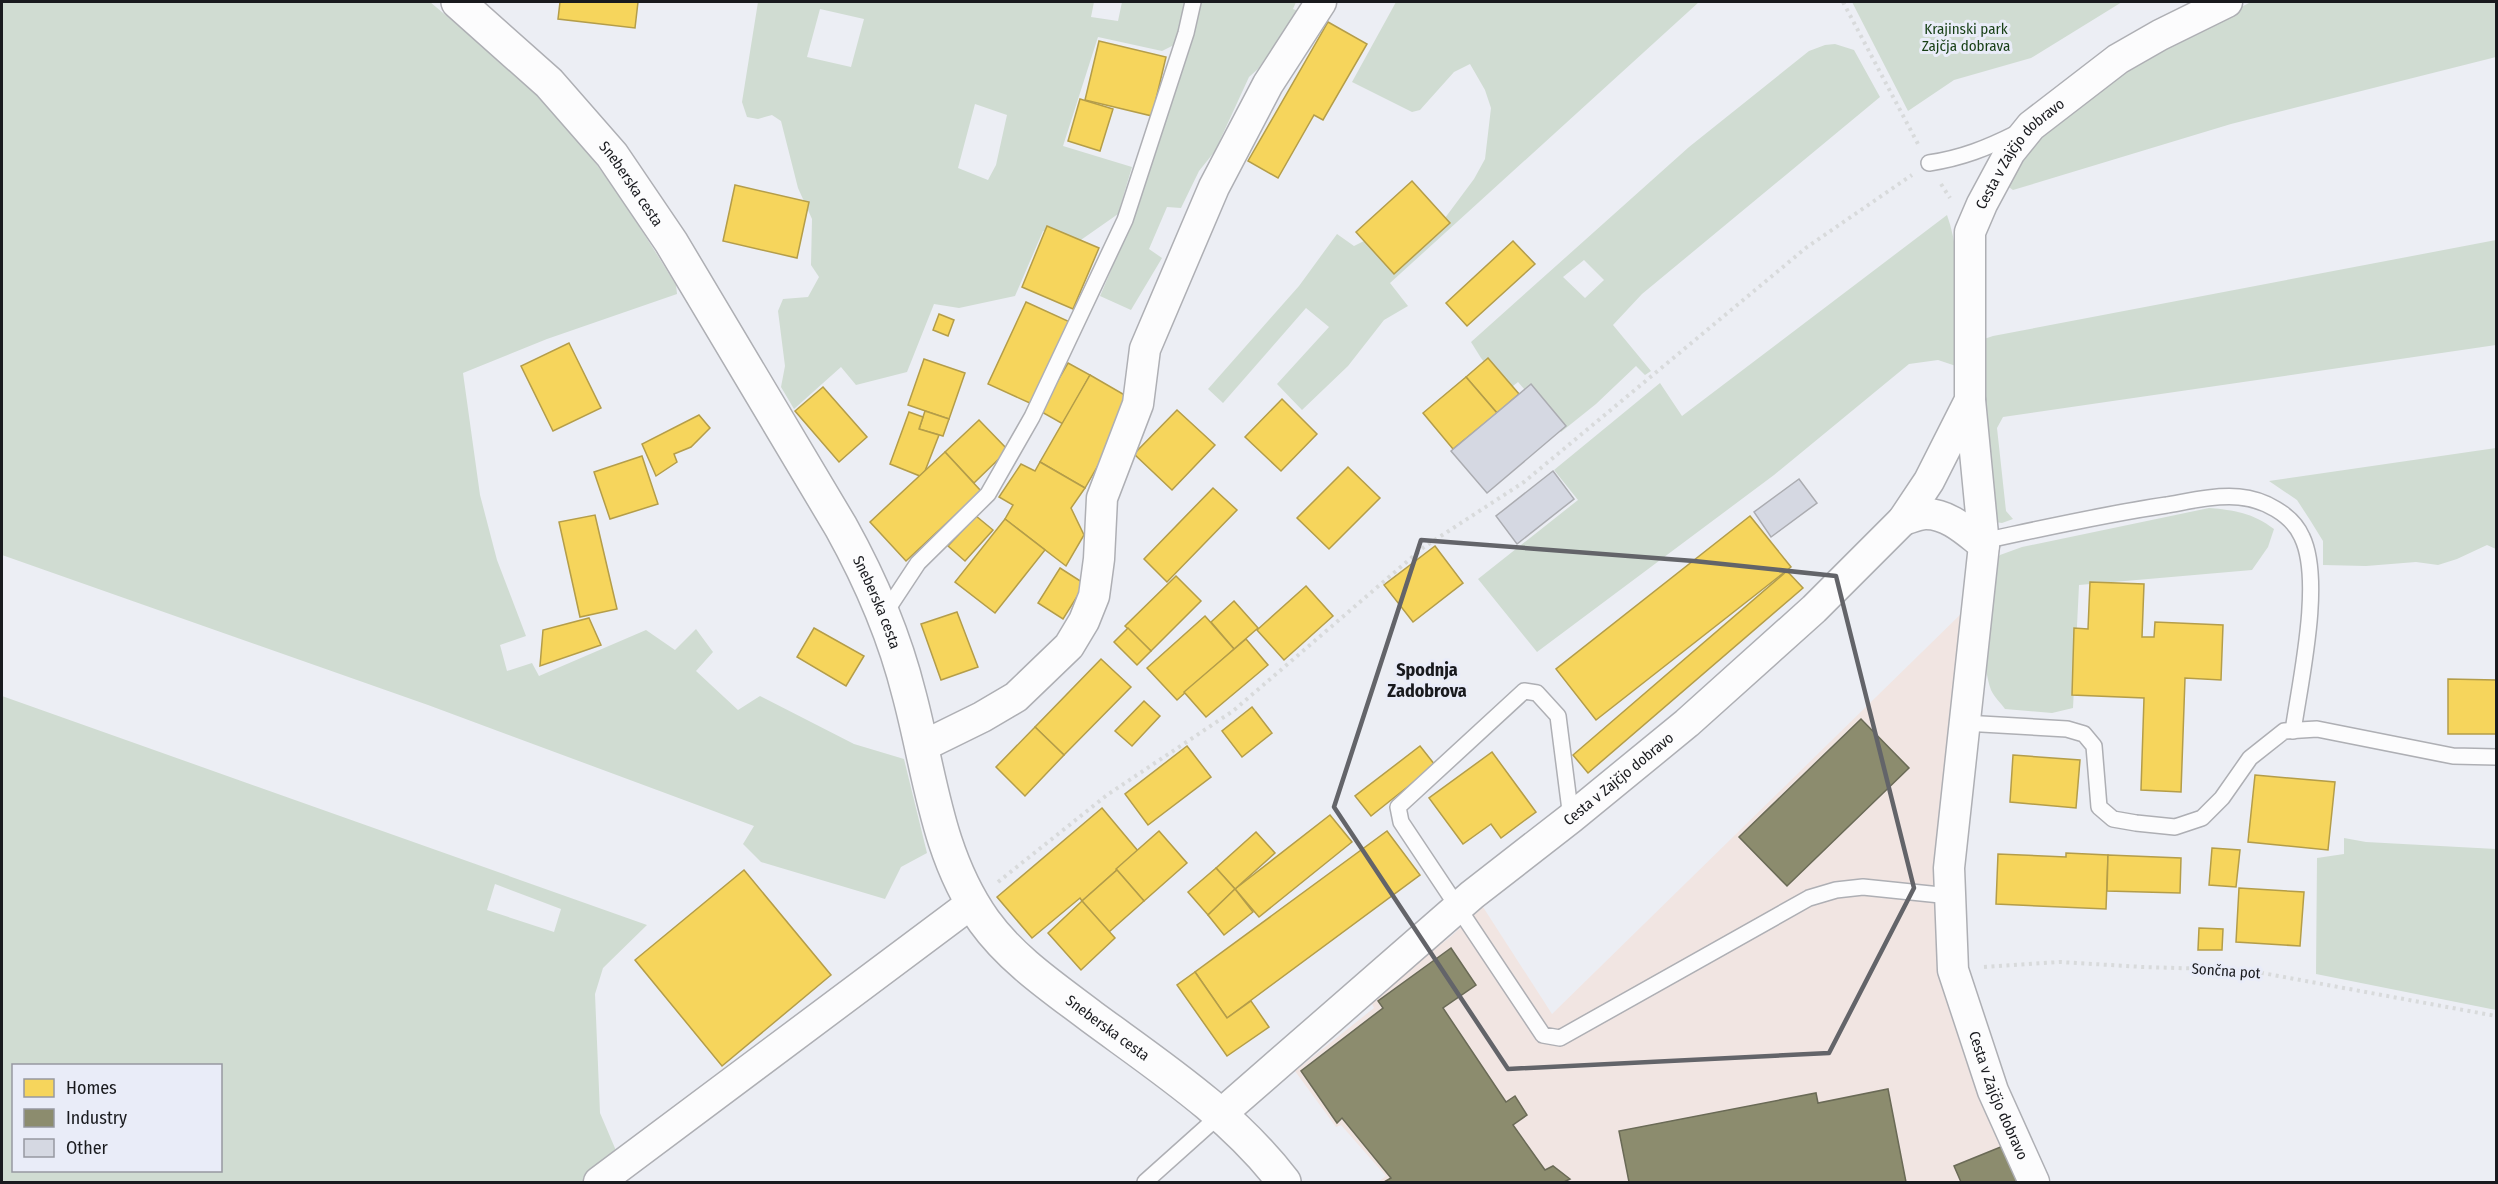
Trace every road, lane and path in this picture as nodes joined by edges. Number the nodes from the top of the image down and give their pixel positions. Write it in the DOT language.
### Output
graph roads {
  1 [pos="458,2"];
  2 [pos="1194,2"];
  3 [pos="1321,2"];
  4 [pos="1843,2"];
  5 [pos="2227,2"];
  6 [pos="2031,126"];
  7 [pos="1929,163"];
  8 [pos="1970,232"];
  9 [pos="1970,400"];
  10 [pos="1903,520"];
  11 [pos="1983,543"];
  12 [pos="885,614"];
  13 [pos="1964,723"];
  14 [pos="2293,731"];
  15 [pos="921,747"];
  16 [pos="2496,758"];
  17 [pos="1571,818"];
  18 [pos="1950,896"];
  19 [pos="972,903"];
  20 [pos="1459,906"];
  21 [pos="1953,970"];
  22 [pos="2496,1016"];
  23 [pos="1221,1114"];
  24 [pos="599,1182"];
  25 [pos="1145,1182"];
  26 [pos="1284,1182"];
  27 [pos="2034,1182"];
  1 -- 12 [label="street, Sneberska cesta"];
  2 -- 12 [label="lane"];
  3 -- 15 [label="street"];
  4 -- 7 [label="path"];
  5 -- 6 [label="street, Cesta v Zajčjo dobravo"];
  6 -- 7 [label="lane"];
  6 -- 8 [label="street, Cesta v Zajčjo dobravo"];
  7 -- 8 [label="path"];
  7 -- 19 [label="path"];
  8 -- 9 [label="street, Cesta v Zajčjo dobravo"];
  9 -- 10 [label="street, Cesta v Zajčjo dobravo"];
  9 -- 11 [label="street, Cesta v Zajčjo dobravo"];
  10 -- 11 [label="street"];
  10 -- 17 [label="street, Cesta v Zajčjo dobravo"];
  11 -- 13 [label="street, Cesta v Zajčjo dobravo"];
  11 -- 14 [label="lane"];
  12 -- 15 [label="street, Sneberska cesta"];
  13 -- 14 [label="lane"];
  13 -- 18 [label="street, Cesta v Zajčjo dobravo"];
  14 -- 16 [label="lane"];
  15 -- 19 [label="street, Sneberska cesta"];
  17 -- 20 [label="street, Cesta v Zajčjo dobravo"];
  17 -- 20 [label="lane"];
  18 -- 20 [label="lane"];
  18 -- 21 [label="street, Cesta v Zajčjo dobravo"];
  19 -- 23 [label="street, Sneberska cesta"];
  19 -- 24 [label="street"];
  20 -- 23 [label="street, Cesta v Zajčjo dobravo"];
  21 -- 22 [label="path, Sončna pot"];
  21 -- 27 [label="street, Cesta v Zajčjo dobravo"];
  23 -- 25 [label="lane"];
  23 -- 26 [label="street, Sneberska cesta"];
}
